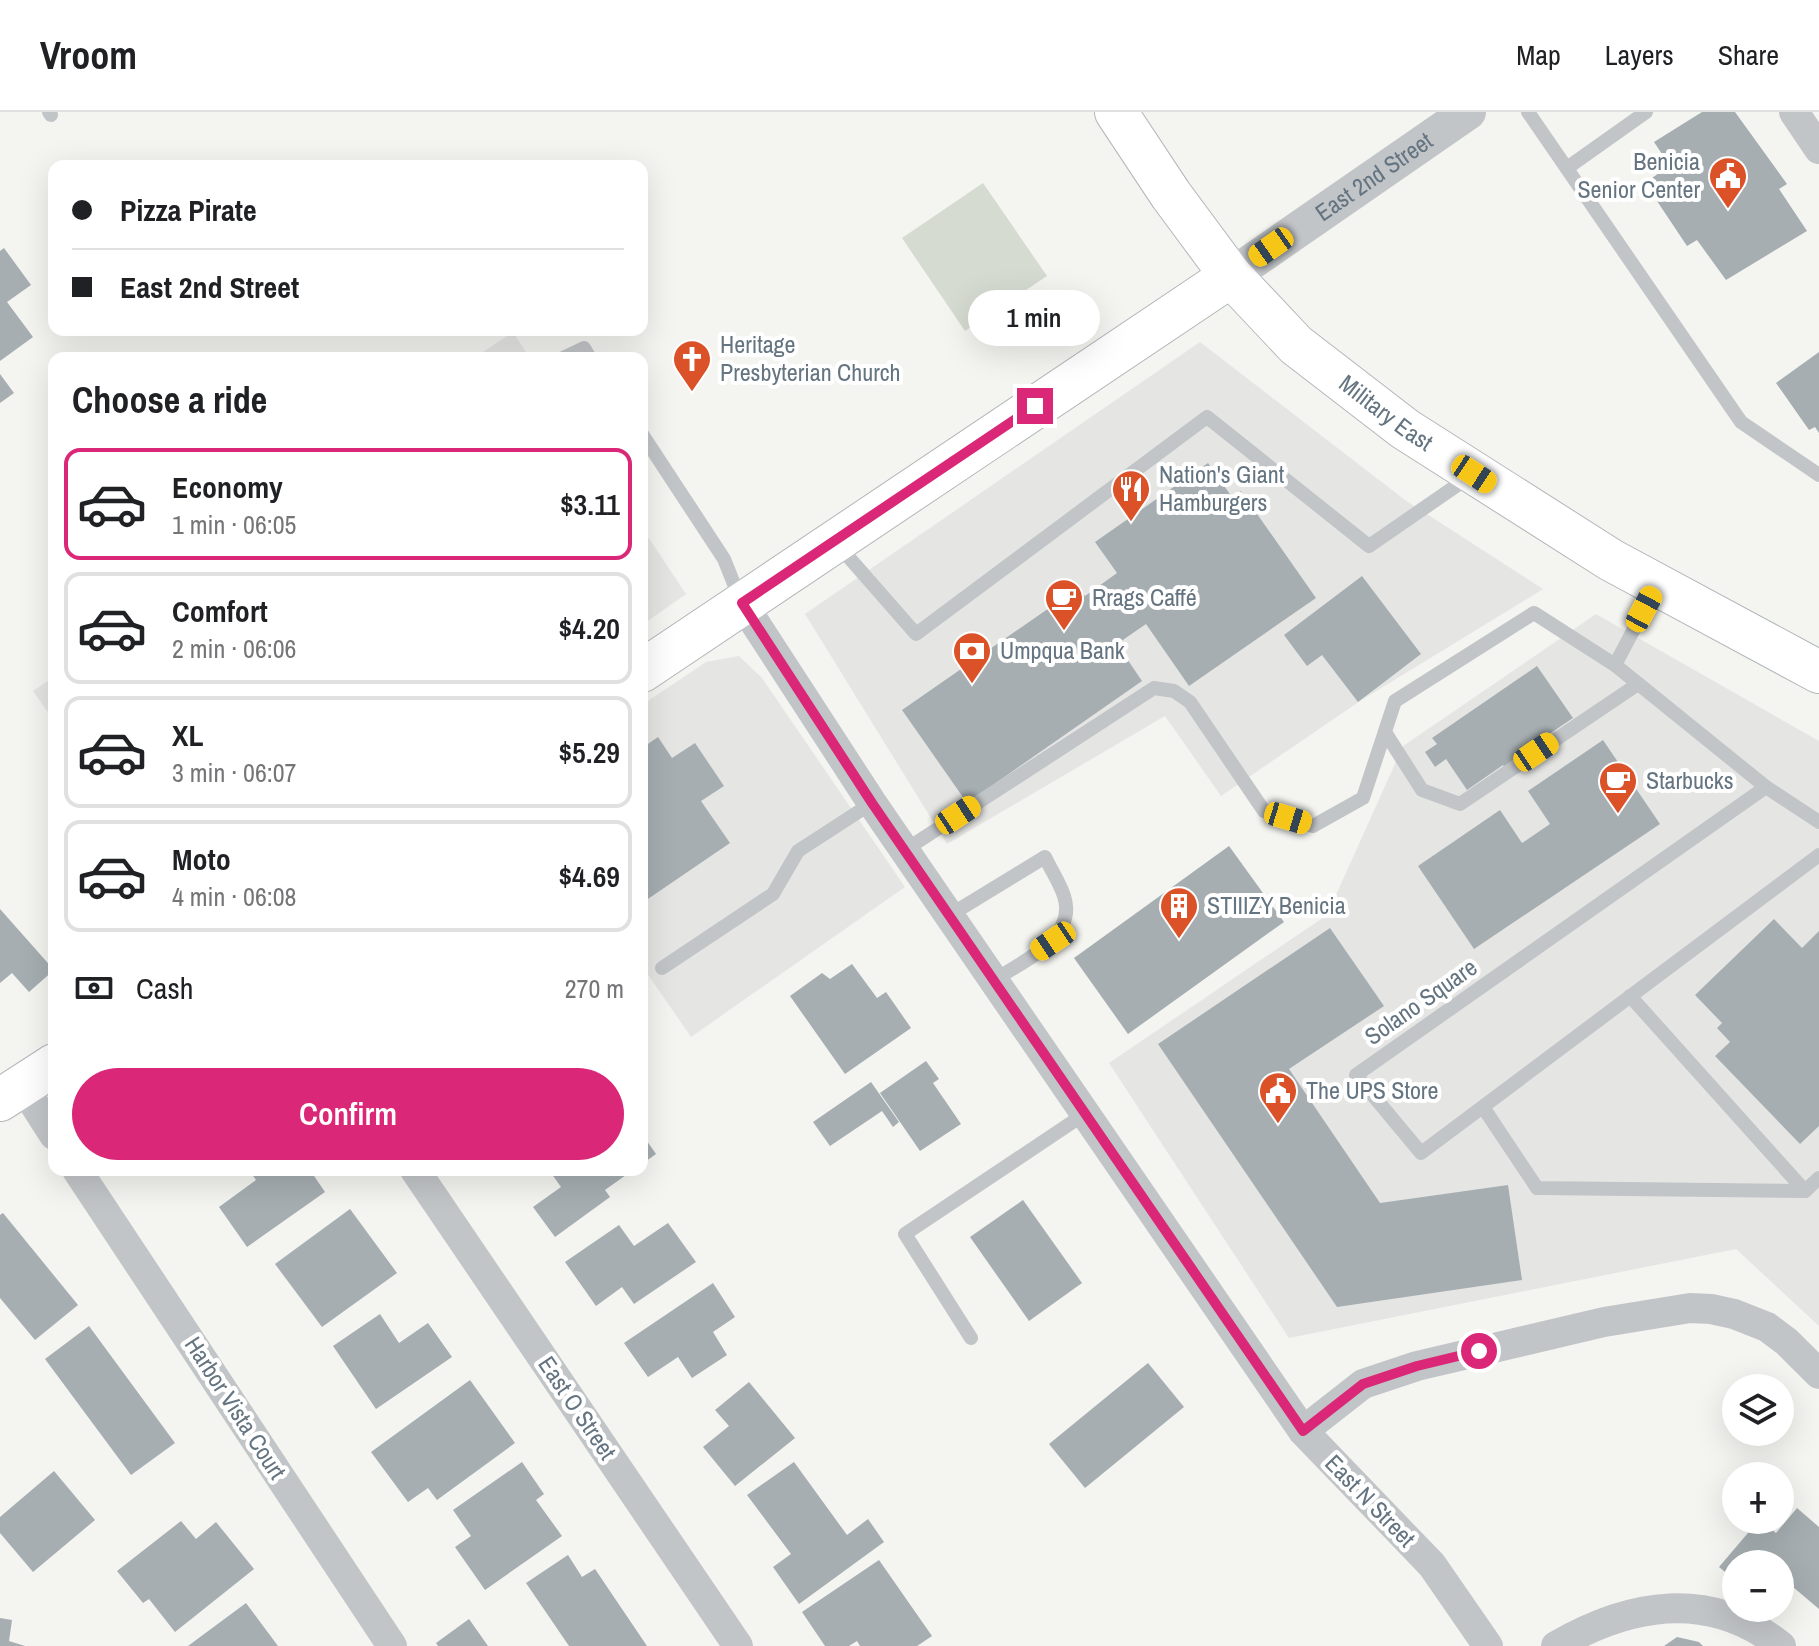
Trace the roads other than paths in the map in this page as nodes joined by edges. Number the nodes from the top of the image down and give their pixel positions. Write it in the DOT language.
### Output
graph roads {
  1 [pos="1116,112"];
  2 [pos="1467,112"];
  3 [pos="1528,112"];
  4 [pos="1646,112"];
  5 [pos="1794,112"];
  6 [pos="1819,149"];
  7 [pos="1567,168"];
  8 [pos="1231,276"];
  9 [pos="648,443"];
  10 [pos="1474,474"];
  11 [pos="1819,475"];
  12 [pos="835,542"];
  13 [pos="1657,585"];
  14 [pos="742,603"];
  15 [pos="1615,665"];
  16 [pos="648,667"];
  17 [pos="1819,672"];
  18 [pos="1638,684"];
  19 [pos="1385,732"];
  20 [pos="1766,787"];
  21 [pos="872,803"];
  22 [pos="1819,822"];
  23 [pos="905,850"];
  24 [pos="1819,855"];
  25 [pos="950,915"];
  26 [pos="662,968"];
  27 [pos="994,980"];
  28 [pos="1630,996"];
  29 [pos="25,1083"];
  30 [pos="1483,1107"];
  31 [pos="1086,1113"];
  32 [pos="48,1124"];
  33 [pos="81,1176"];
  34 [pos="419,1176"];
  35 [pos="1819,1178"];
  36 [pos="1805,1191"];
  37 [pos="971,1338"];
  38 [pos="1819,1374"];
  39 [pos="1303,1431"];
  40 [pos="392,1646"];
  41 [pos="738,1646"];
  42 [pos="1488,1646"];
  43 [pos="1556,1646"];
  44 [pos="1781,1646"];
  1 -- 8 [label="main road, Military East"];
  2 -- 8 [label="street, East 2nd Street"];
  3 -- 7 [label="lane"];
  4 -- 7 [label="lane"];
  5 -- 6 [label="street"];
  7 -- 11 [label="lane"];
  8 -- 10 [label="main road, Military East"];
  8 -- 12 [label="main road, East 2nd Street"];
  9 -- 14 [label="lane"];
  10 -- 12 [label="lane"];
  10 -- 13 [label="main road, Military East"];
  12 -- 14 [label="main road, East 2nd Street"];
  13 -- 15 [label="lane"];
  13 -- 17 [label="main road, Military East"];
  14 -- 16 [label="main road, East 2nd Street"];
  14 -- 21 [label="street, East N Street"];
  15 -- 18 [label="lane"];
  15 -- 19 [label="lane"];
  18 -- 19 [label="lane"];
  18 -- 20 [label="lane"];
  19 -- 23 [label="lane"];
  20 -- 22 [label="lane"];
  20 -- 30 [label="lane, Solano Square"];
  21 -- 23 [label="street, East N Street"];
  21 -- 26 [label="lane"];
  23 -- 25 [label="street, East N Street"];
  24 -- 28 [label="lane, Solano Square"];
  25 -- 27 [label="street, East N Street"];
  25 -- 27 [label="lane"];
  27 -- 31 [label="street, East N Street"];
  28 -- 30 [label="lane, Solano Square"];
  28 -- 36 [label="lane"];
  29 -- 32 [label="street"];
  30 -- 36 [label="lane"];
  31 -- 37 [label="lane"];
  31 -- 39 [label="street, East N Street"];
  33 -- 40 [label="street, Harbor Vista Court"];
  34 -- 41 [label="street, East O Street"];
  35 -- 36 [label="lane"];
  38 -- 39 [label="street"];
  39 -- 42 [label="street, East N Street"];
  43 -- 44 [label="street"];
}
